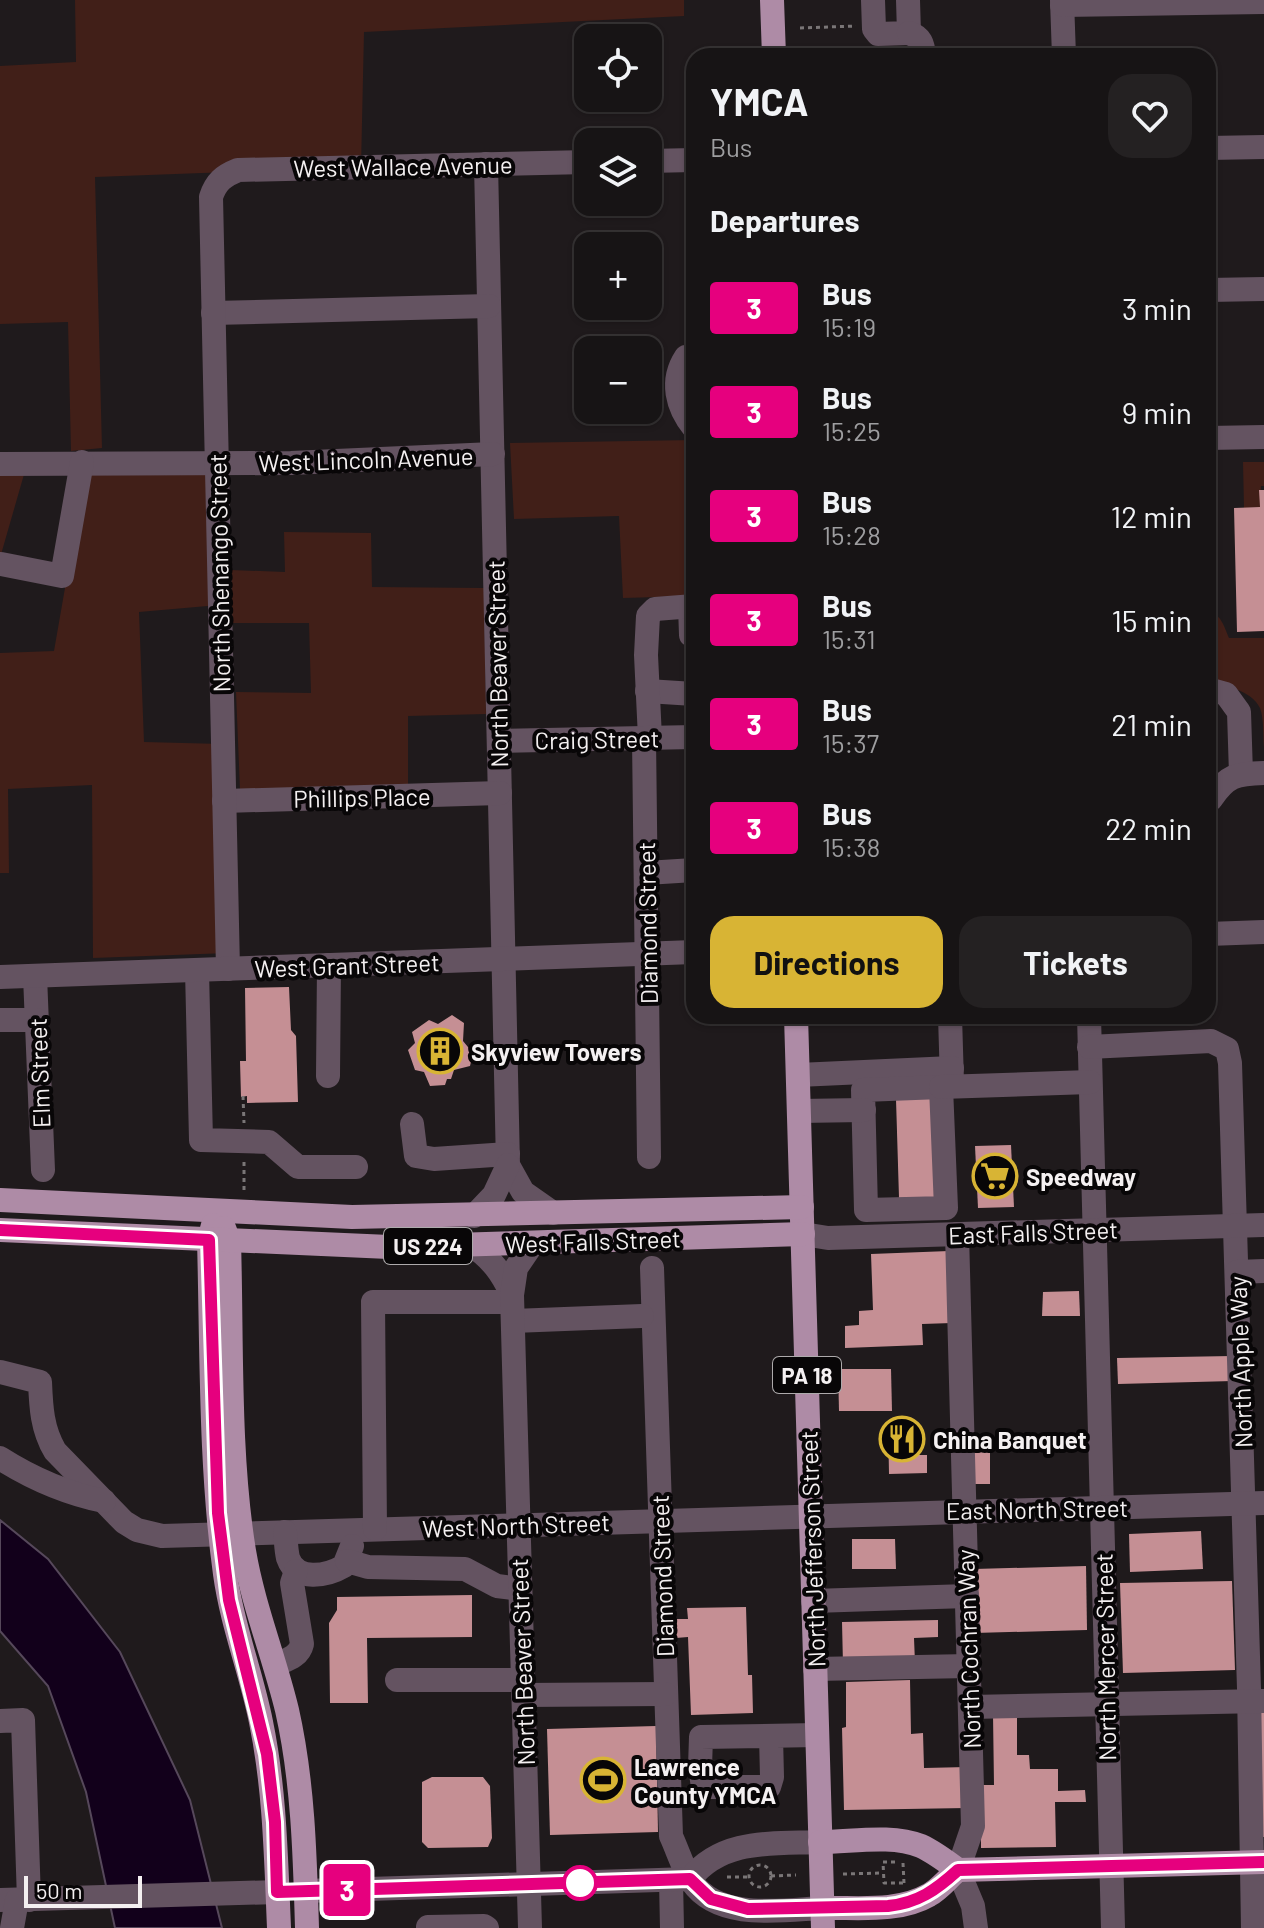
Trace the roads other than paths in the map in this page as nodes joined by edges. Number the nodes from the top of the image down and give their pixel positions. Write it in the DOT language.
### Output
graph roads {
  1 [pos="772,0"];
  2 [pos="873,0"];
  3 [pos="908,0"];
  4 [pos="1062,2"];
  5 [pos="1264,2"];
  6 [pos="909,33"];
  7 [pos="774,48"];
  8 [pos="924,48"];
  9 [pos="1064,48"];
  10 [pos="1264,147"];
  11 [pos="1216,148"];
  12 [pos="686,160"];
  13 [pos="662,161"];
  14 [pos="574,162"];
  15 [pos="486,164"];
  16 [pos="220,179"];
  17 [pos="1264,289"];
  18 [pos="1216,290"];
  19 [pos="489,306"];
  20 [pos="213,313"];
  21 [pos="686,357"];
  22 [pos="686,415"];
  23 [pos="1264,437"];
  24 [pos="1216,438"];
  25 [pos="493,454"];
  26 [pos="82,462"];
  27 [pos="217,462"];
  28 [pos="0,464"];
  29 [pos="1,564"];
  30 [pos="686,606"];
  31 [pos="647,691"];
  32 [pos="1216,691"];
  33 [pos="686,693"];
  34 [pos="686,737"];
  35 [pos="647,738"];
  36 [pos="499,741"];
  37 [pos="1252,773"];
  38 [pos="1216,792"];
  39 [pos="500,793"];
  40 [pos="224,801"];
  41 [pos="686,870"];
  42 [pos="646,873"];
  43 [pos="1264,932"];
  44 [pos="1216,934"];
  45 [pos="686,952"];
  46 [pos="647,954"];
  47 [pos="504,959"];
  48 [pos="329,965"];
  49 [pos="228,969"];
  50 [pos="197,970"];
  51 [pos="35,976"];
  52 [pos="0,977"];
  53 [pos="0,1020"];
  54 [pos="37,1020"];
  55 [pos="796,1024"];
  56 [pos="950,1024"];
  57 [pos="1089,1024"];
  58 [pos="1089,1047"];
  59 [pos="798,1075"];
  60 [pos="328,1076"];
  61 [pos="948,1081"];
  62 [pos="1090,1082"];
  63 [pos="864,1110"];
  64 [pos="799,1111"];
  65 [pos="412,1124"];
  66 [pos="649,1157"];
  67 [pos="508,1160"];
  68 [pos="356,1167"];
  69 [pos="43,1170"];
  70 [pos="0,1200"];
  71 [pos="802,1207"];
  72 [pos="896,1209"];
  73 [pos="927,1209"];
  74 [pos="218,1211"];
  75 [pos="553,1213"];
  76 [pos="474,1216"];
  77 [pos="1264,1225"];
  78 [pos="1235,1226"];
  79 [pos="0,1230"];
  80 [pos="1094,1230"];
  81 [pos="803,1234"];
  82 [pos="949,1234"];
  83 [pos="888,1236"];
  84 [pos="219,1240"];
  85 [pos="279,1243"];
  86 [pos="533,1243"];
  87 [pos="471,1245"];
  88 [pos="652,1268"];
  89 [pos="1264,1271"];
  90 [pos="1237,1272"];
  91 [pos="230,1292"];
  92 [pos="512,1306"];
  93 [pos="642,1316"];
  94 [pos="0,1372"];
  95 [pos="0,1458"];
  96 [pos="104,1502"];
  97 [pos="1254,1503"];
  98 [pos="1101,1507"];
  99 [pos="964,1511"];
  100 [pos="811,1516"];
  101 [pos="660,1521"];
  102 [pos="519,1525"];
  103 [pos="366,1530"];
  104 [pos="285,1532"];
  105 [pos="231,1534"];
  106 [pos="347,1561"];
  107 [pos="296,1571"];
  108 [pos="520,1589"];
  109 [pos="967,1596"];
  110 [pos="813,1601"];
  111 [pos="275,1665"];
  112 [pos="969,1666"];
  113 [pos="815,1669"];
  114 [pos="397,1680"];
  115 [pos="523,1688"];
  116 [pos="665,1694"];
  117 [pos="1257,1701"];
  118 [pos="1106,1705"];
  119 [pos="970,1707"];
  120 [pos="12,1721"];
  121 [pos="817,1735"];
  122 [pos="771,1736"];
  123 [pos="701,1737"];
  124 [pos="667,1738"];
  125 [pos="820,1842"];
  126 [pos="1257,1862"];
  127 [pos="1111,1866"];
  128 [pos="958,1870"];
  129 [pos="680,1880"];
  130 [pos="529,1885"];
  131 [pos="416,1888"];
  132 [pos="305,1891"];
  133 [pos="277,1892"];
  134 [pos="15,1900"];
  135 [pos="823,1918"];
  136 [pos="12,1928"];
  137 [pos="279,1928"];
  138 [pos="307,1928"];
  139 [pos="428,1928"];
  140 [pos="487,1928"];
  141 [pos="530,1928"];
  142 [pos="672,1928"];
  143 [pos="976,1928"];
  144 [pos="1113,1928"];
  145 [pos="1253,1928"];
  1 -- 7 [label="main road"];
  2 -- 6 [label="street"];
  3 -- 6 [label="street"];
  4 -- 5 [label="street"];
  4 -- 9 [label="street"];
  6 -- 8 [label="street"];
  10 -- 11 [label="street"];
  12 -- 13 [label="street"];
  14 -- 15 [label="street, West Wallace Avenue"];
  15 -- 16 [label="street, West Wallace Avenue"];
  15 -- 19 [label="street, North Beaver Street"];
  16 -- 20 [label="street, North Shenango Street"];
  17 -- 18 [label="street"];
  19 -- 20 [label="street"];
  19 -- 25 [label="street, North Beaver Street"];
  20 -- 27 [label="street, North Shenango Street"];
  21 -- 22 [label="street"];
  23 -- 24 [label="street"];
  25 -- 27 [label="street, West Lincoln Avenue"];
  25 -- 36 [label="street, North Beaver Street"];
  26 -- 27 [label="street, West Lincoln Avenue"];
  26 -- 28 [label="street, West Lincoln Avenue"];
  26 -- 29 [label="street"];
  27 -- 40 [label="street, North Shenango Street"];
  30 -- 31 [label="street, Diamond Street"];
  31 -- 33 [label="street"];
  31 -- 35 [label="street, Diamond Street"];
  32 -- 37 [label="street"];
  34 -- 35 [label="street, Craig Street"];
  35 -- 36 [label="street, Craig Street"];
  35 -- 42 [label="street, Diamond Street"];
  36 -- 39 [label="street, North Beaver Street"];
  37 -- 38 [label="street"];
  39 -- 40 [label="street, Phillips Place"];
  39 -- 47 [label="street, North Beaver Street"];
  40 -- 49 [label="street, North Shenango Street"];
  41 -- 42 [label="street"];
  42 -- 46 [label="street, Diamond Street"];
  43 -- 44 [label="street"];
  45 -- 46 [label="street, West Grant Street"];
  46 -- 47 [label="street, West Grant Street"];
  46 -- 66 [label="street, Diamond Street"];
  47 -- 48 [label="street, West Grant Street"];
  47 -- 67 [label="street, North Beaver Street"];
  48 -- 49 [label="street, West Grant Street"];
  48 -- 60 [label="street"];
  49 -- 50 [label="street, West Grant Street"];
  50 -- 51 [label="street, West Grant Street"];
  50 -- 68 [label="street"];
  51 -- 52 [label="street, West Grant Street"];
  51 -- 54 [label="street, Elm Street"];
  53 -- 54 [label="street"];
  54 -- 69 [label="street, Elm Street"];
  55 -- 59 [label="main road, North Jefferson Street / PA 18"];
  56 -- 61 [label="street"];
  57 -- 58 [label="street, North Mercer Street"];
  58 -- 62 [label="street, North Mercer Street"];
  58 -- 78 [label="street, North Apple Way"];
  59 -- 61 [label="street"];
  59 -- 64 [label="main road, North Jefferson Street / PA 18"];
  61 -- 62 [label="street"];
  61 -- 63 [label="street"];
  61 -- 73 [label="street"];
  62 -- 80 [label="street, North Mercer Street"];
  63 -- 64 [label="street"];
  63 -- 72 [label="street"];
  64 -- 71 [label="main road, North Jefferson Street / PA 18"];
  65 -- 67 [label="street"];
  67 -- 75 [label="street"];
  67 -- 76 [label="street"];
  70 -- 74 [label="main road, West Falls Street / US 224"];
  71 -- 75 [label="main road, West Falls Street / US 224"];
  71 -- 81 [label="main road, North Jefferson Street / PA 18"];
  72 -- 73 [label="street"];
  72 -- 83 [label="street"];
  73 -- 82 [label="street"];
  74 -- 76 [label="main road, West Falls Street / US 224"];
  74 -- 84 [label="main road"];
  75 -- 76 [label="main road, West Falls Street / US 224"];
  77 -- 78 [label="street, East Falls Street"];
  78 -- 80 [label="street, East Falls Street"];
  78 -- 90 [label="street, North Apple Way"];
  79 -- 84 [label="main road, West Falls Street / US 224"];
  80 -- 82 [label="street, East Falls Street"];
  80 -- 98 [label="street, North Mercer Street"];
  81 -- 83 [label="street, East Falls Street"];
  81 -- 86 [label="main road, West Falls Street / US 224"];
  81 -- 100 [label="main road, North Jefferson Street / PA 18"];
  82 -- 83 [label="street, East Falls Street"];
  82 -- 99 [label="street, North Cochran Way"];
  84 -- 85 [label="main road, West Falls Street / US 224"];
  84 -- 91 [label="main road"];
  84 -- 105 [label="main road"];
  85 -- 87 [label="main road, West Falls Street / US 224"];
  85 -- 91 [label="main road"];
  86 -- 87 [label="main road, West Falls Street / US 224"];
  86 -- 92 [label="street, North Beaver Street"];
  87 -- 92 [label="street"];
  88 -- 101 [label="street, Diamond Street"];
  89 -- 90 [label="street"];
  90 -- 97 [label="street, North Apple Way"];
  91 -- 105 [label="main road"];
  92 -- 93 [label="street"];
  92 -- 102 [label="street, North Beaver Street"];
  92 -- 103 [label="street"];
  94 -- 96 [label="street, West North Street"];
  95 -- 96 [label="street"];
  96 -- 105 [label="street, West North Street"];
  97 -- 98 [label="street, East North Street"];
  97 -- 117 [label="street, North Apple Way"];
  98 -- 99 [label="street, East North Street"];
  98 -- 118 [label="street, North Mercer Street"];
  99 -- 100 [label="street, East North Street"];
  99 -- 109 [label="street, North Cochran Way"];
  100 -- 101 [label="street, West North Street"];
  100 -- 110 [label="main road, North Jefferson Street / PA 18"];
  101 -- 102 [label="street, West North Street"];
  101 -- 116 [label="street, Diamond Street"];
  102 -- 103 [label="street, West North Street"];
  102 -- 108 [label="street, North Beaver Street"];
  103 -- 104 [label="street, West North Street"];
  103 -- 106 [label="street"];
  104 -- 105 [label="street, West North Street"];
  104 -- 107 [label="street"];
  105 -- 111 [label="main road"];
  105 -- 133 [label="main road"];
  106 -- 107 [label="street"];
  106 -- 108 [label="street"];
  107 -- 111 [label="street"];
  108 -- 115 [label="street, North Beaver Street"];
  109 -- 110 [label="street"];
  109 -- 112 [label="street, North Cochran Way"];
  110 -- 113 [label="main road, North Jefferson Street / PA 18"];
  111 -- 132 [label="main road"];
  112 -- 113 [label="street"];
  112 -- 119 [label="street, North Cochran Way"];
  113 -- 121 [label="main road, North Jefferson Street / PA 18"];
  114 -- 115 [label="street"];
  115 -- 116 [label="street"];
  115 -- 130 [label="street, North Beaver Street"];
  116 -- 124 [label="street, Diamond Street"];
  117 -- 118 [label="street"];
  117 -- 126 [label="street, North Apple Way"];
  118 -- 119 [label="street"];
  118 -- 127 [label="street, North Mercer Street"];
  119 -- 128 [label="street, North Cochran Way"];
  120 -- 134 [label="street"];
  121 -- 122 [label="street"];
  121 -- 125 [label="main road, North Jefferson Street / PA 18"];
  122 -- 123 [label="street"];
  122 -- 123 [label="street"];
  123 -- 124 [label="street"];
  124 -- 129 [label="street, Diamond Street"];
  125 -- 128 [label="main road"];
  125 -- 129 [label="street"];
  125 -- 135 [label="main road, PA 18"];
  126 -- 127 [label="main road"];
  126 -- 145 [label="street, North Apple Way"];
  127 -- 128 [label="main road"];
  127 -- 144 [label="street, North Mercer Street"];
  128 -- 135 [label="main road"];
  128 -- 143 [label="street"];
  129 -- 130 [label="street"];
  129 -- 135 [label="street"];
  129 -- 142 [label="street, Diamond Street"];
  130 -- 131 [label="street"];
  130 -- 141 [label="street, North Beaver Street"];
  131 -- 132 [label="street"];
  131 -- 139 [label="street"];
  132 -- 133 [label="main road"];
  132 -- 138 [label="main road"];
  133 -- 134 [label="street"];
  133 -- 137 [label="main road"];
  134 -- 136 [label="street"];
  139 -- 140 [label="street"];
}
